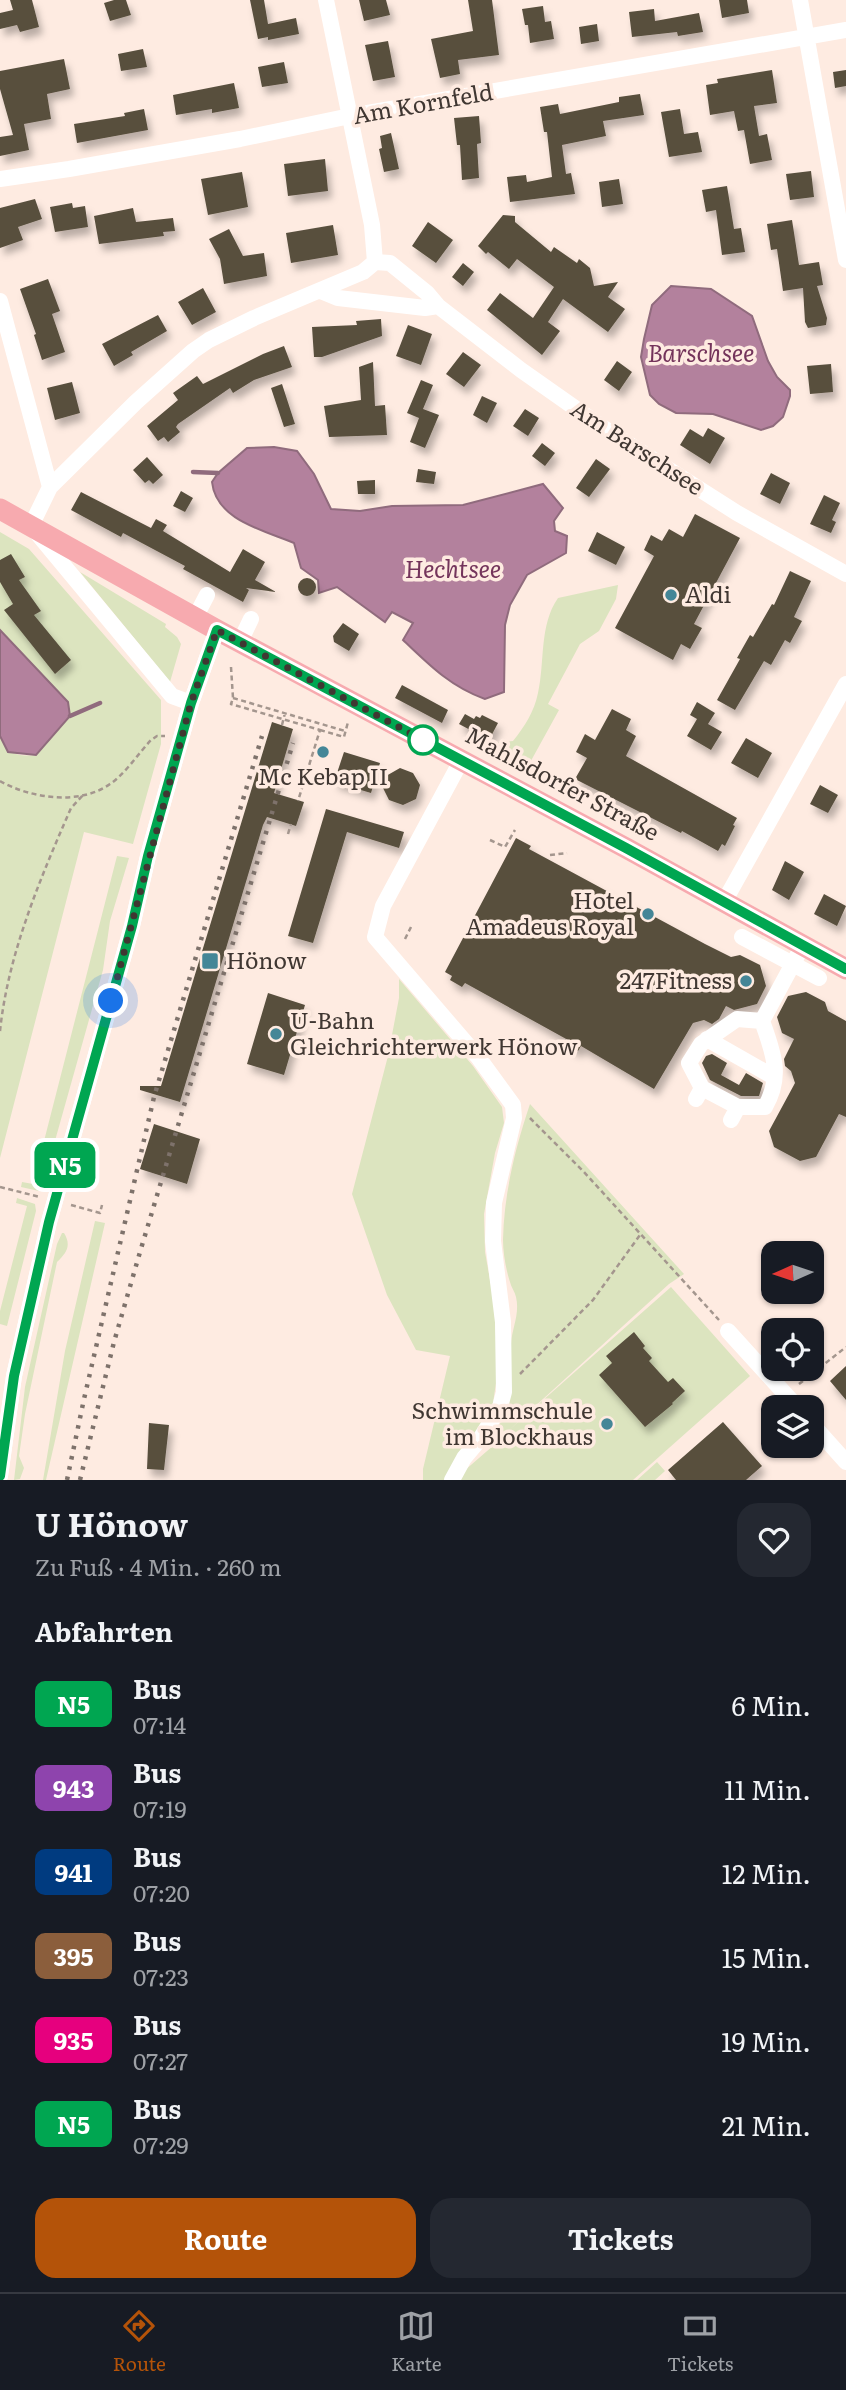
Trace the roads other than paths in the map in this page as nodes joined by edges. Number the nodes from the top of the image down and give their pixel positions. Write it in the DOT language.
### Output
graph roads {
  1 [pos="326,0"];
  2 [pos="800,0"];
  3 [pos="846,30"];
  4 [pos="806,37"];
  5 [pos="350,116"];
  6 [pos="0,179"];
  7 [pos="844,237"];
  8 [pos="846,260"];
  9 [pos="375,262"];
  10 [pos="321,291"];
  11 [pos="0,302"];
  12 [pos="438,306"];
  13 [pos="50,487"];
  14 [pos="0,509"];
  15 [pos="31,526"];
  16 [pos="846,574"];
  17 [pos="206,595"];
  18 [pos="195,618"];
  19 [pos="251,619"];
  20 [pos="217,630"];
  21 [pos="240,642"];
  22 [pos="846,684"];
  23 [pos="191,703"];
  24 [pos="461,761"];
  25 [pos="724,902"];
  26 [pos="742,937"];
  27 [pos="803,946"];
  28 [pos="793,964"];
  29 [pos="846,969"];
  30 [pos="819,978"];
  31 [pos="762,1021"];
  32 [pos="707,1039"];
  33 [pos="774,1077"];
  34 [pos="728,1331"];
  35 [pos="7,1375"];
  36 [pos="786,1395"];
  37 [pos="824,1437"];
  38 [pos="846,1462"];
  39 [pos="0,1476"];
  40 [pos="452,1480"];
  1 -- 5 [label="street"];
  2 -- 4 [label="street"];
  3 -- 4 [label="street, Am Kornfeld"];
  4 -- 5 [label="street, Am Kornfeld"];
  4 -- 7 [label="street"];
  5 -- 6 [label="street, Am Kornfeld"];
  5 -- 9 [label="street"];
  7 -- 8 [label="street"];
  9 -- 10 [label="street"];
  9 -- 12 [label="street, Am Barschsee"];
  10 -- 12 [label="street"];
  10 -- 13 [label="street"];
  11 -- 13 [label="street"];
  12 -- 16 [label="street, Am Barschsee"];
  13 -- 15 [label="street"];
  14 -- 15 [label="main road, Mahlsdorfer Straße"];
  15 -- 18 [label="main road, Mahlsdorfer Straße"];
  15 -- 23 [label="street, Mahlsdorfer Straße"];
  17 -- 18 [label="street"];
  18 -- 20 [label="main road, Mahlsdorfer Straße"];
  19 -- 21 [label="street"];
  20 -- 21 [label="main road, Mahlsdorfer Straße"];
  20 -- 23 [label="street"];
  21 -- 24 [label="main road, Mahlsdorfer Straße"];
  22 -- 25 [label="street"];
  23 -- 35 [label="street"];
  24 -- 25 [label="main road, Mahlsdorfer Straße"];
  24 -- 40 [label="street"];
  25 -- 27 [label="main road, Mahlsdorfer Straße"];
  26 -- 28 [label="street"];
  27 -- 28 [label="street"];
  27 -- 29 [label="main road, Mahlsdorfer Straße"];
  28 -- 30 [label="street"];
  28 -- 31 [label="street"];
  31 -- 32 [label="street"];
  31 -- 33 [label="street"];
  32 -- 33 [label="street"];
  32 -- 33 [label="street"];
  34 -- 36 [label="street"];
  35 -- 39 [label="street"];
  37 -- 38 [label="street"];
}
